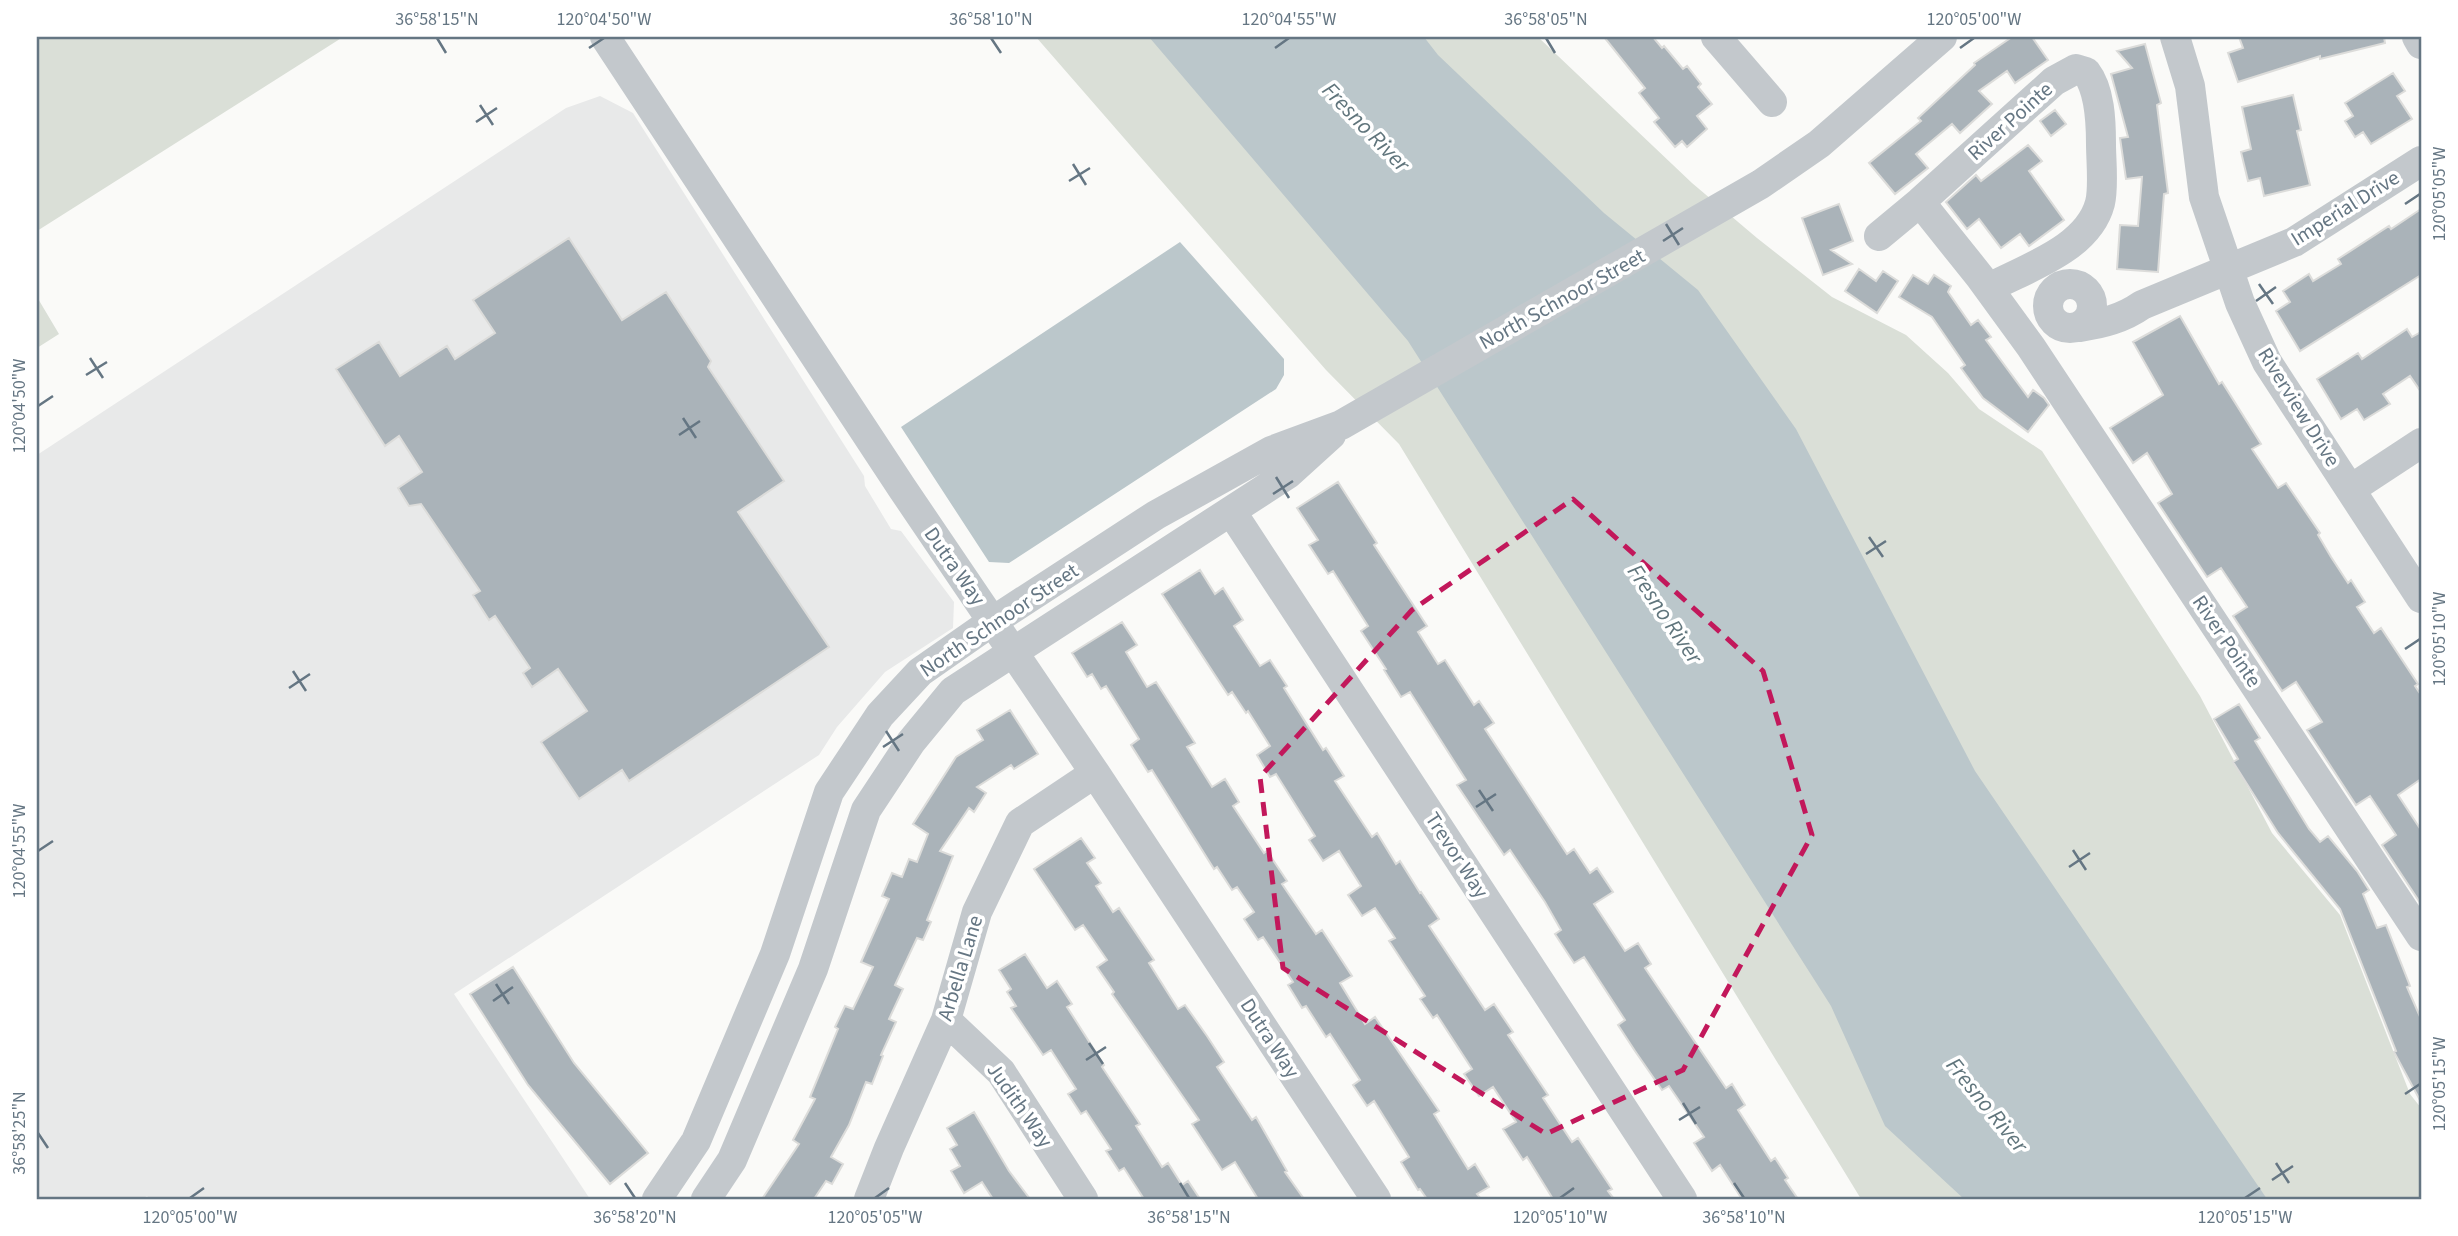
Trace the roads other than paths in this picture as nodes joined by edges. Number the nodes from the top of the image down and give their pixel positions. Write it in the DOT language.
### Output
graph roads {
  1 [pos="605,37"];
  2 [pos="1716,37"];
  3 [pos="1942,37"];
  4 [pos="2175,37"];
  5 [pos="2417,37"];
  6 [pos="2421,44"];
  7 [pos="1772,103"];
  8 [pos="2421,161"];
  9 [pos="1920,202"];
  10 [pos="1879,236"];
  11 [pos="2229,267"];
  12 [pos="1997,300"];
  13 [pos="2079,319"];
  14 [pos="2031,347"];
  15 [pos="1341,425"];
  16 [pos="2421,443"];
  17 [pos="2351,489"];
  18 [pos="1231,512"];
  19 [pos="2421,598"];
  20 [pos="993,621"];
  21 [pos="1014,652"];
  22 [pos="1095,773"];
  23 [pos="2421,936"];
  24 [pos="946,1020"];
  25 [pos="731,1059"];
  26 [pos="708,1196"];
  27 [pos="657,1199"];
  28 [pos="869,1199"];
  29 [pos="1083,1199"];
  30 [pos="1376,1199"];
  31 [pos="1682,1199"];
  1 -- 20 [label="street, Dutra Way"];
  2 -- 7 [label="street"];
  3 -- 15 [label="street, North Schnoor Street"];
  4 -- 11 [label="street, Riverview Drive"];
  5 -- 6 [label="street"];
  8 -- 11 [label="street, Imperial Drive"];
  9 -- 10 [label="street, River Pointe"];
  9 -- 12 [label="street, River Pointe"];
  9 -- 12 [label="street, River Pointe"];
  11 -- 13 [label="street"];
  11 -- 17 [label="street, Riverview Drive"];
  12 -- 13 [label="street"];
  12 -- 14 [label="street, River Pointe"];
  13 -- 14 [label="street"];
  14 -- 23 [label="street, River Pointe"];
  15 -- 18 [label="street, North Schnoor Street"];
  15 -- 20 [label="street, North Schnoor Street"];
  16 -- 17 [label="street"];
  17 -- 19 [label="street, Riverview Drive"];
  18 -- 21 [label="street, North Schnoor Street"];
  18 -- 31 [label="street, Trevor Way"];
  20 -- 21 [label="street, Dutra Way"];
  20 -- 25 [label="street, North Schnoor Street"];
  21 -- 22 [label="street, Dutra Way"];
  21 -- 26 [label="street, North Schnoor Street"];
  22 -- 24 [label="street, Arbella Lane"];
  22 -- 30 [label="street, Dutra Way"];
  24 -- 28 [label="street, Arbella Lane"];
  24 -- 29 [label="street, Judith Way"];
  25 -- 26 [label="street"];
  25 -- 27 [label="street, North Schnoor Street"];
}
